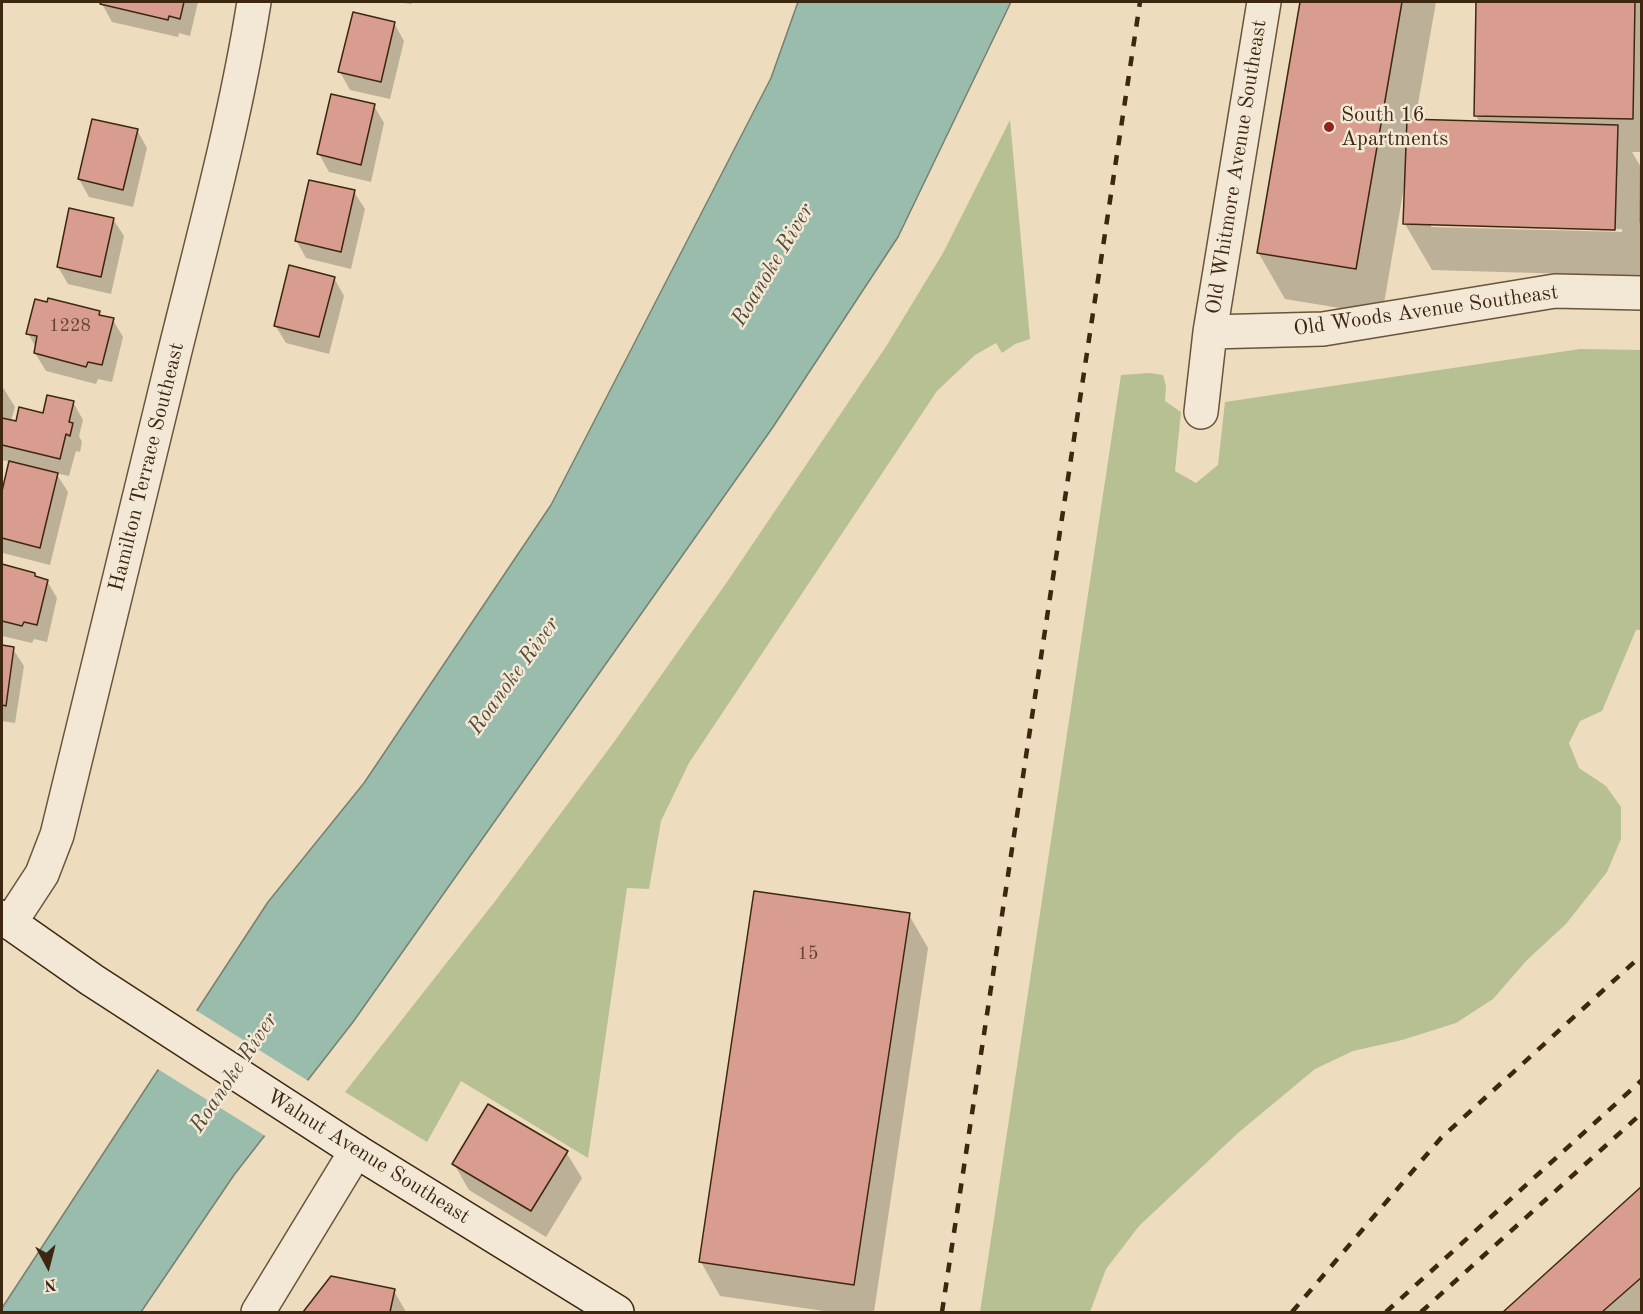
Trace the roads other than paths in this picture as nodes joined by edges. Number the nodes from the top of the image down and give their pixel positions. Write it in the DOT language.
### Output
graph roads {
  1 [pos="254,2"];
  2 [pos="1264,2"];
  3 [pos="1641,293"];
  4 [pos="1210,332"];
  5 [pos="1201,412"];
  6 [pos="6,920"];
  7 [pos="356,1151"];
  8 [pos="258,1312"];
  9 [pos="617,1312"];
  1 -- 6 [label="street, Hamilton Terrace Southeast"];
  2 -- 4 [label="street, Old Whitmore Avenue Southeast"];
  3 -- 4 [label="street, Old Woods Avenue Southeast"];
  4 -- 5 [label="street, Old Whitmore Avenue Southeast"];
  6 -- 7 [label="street, Walnut Avenue Southeast"];
  7 -- 8 [label="street"];
  7 -- 9 [label="street, Walnut Avenue Southeast"];
}
